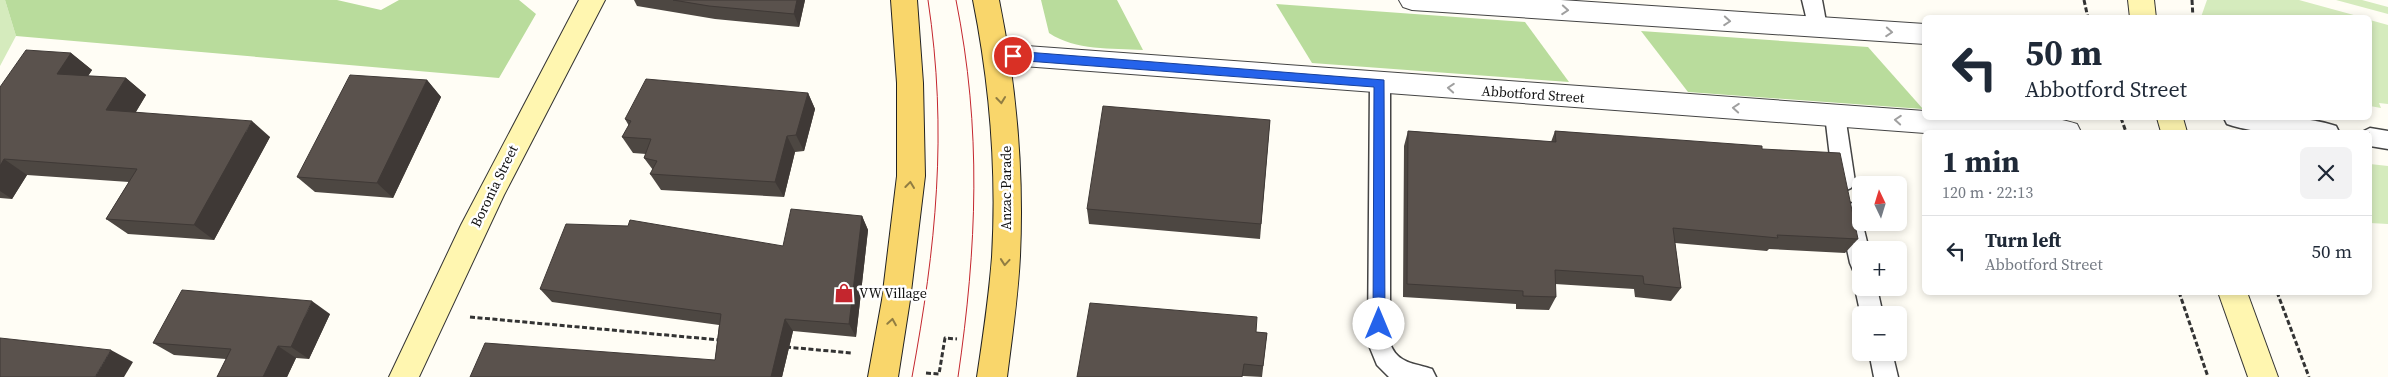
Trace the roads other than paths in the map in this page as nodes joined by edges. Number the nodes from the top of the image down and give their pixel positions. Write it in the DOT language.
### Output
graph roads {
  1 [pos="904,0"];
  2 [pos="986,0"];
  3 [pos="1412,0"];
  4 [pos="1812,0"];
  5 [pos="2141,0"];
  6 [pos="589,1"];
  7 [pos="2143,15"];
  8 [pos="1817,27"];
  9 [pos="1922,34"];
  10 [pos="997,54"];
  11 [pos="1380,83"];
  12 [pos="1835,115"];
  13 [pos="2248,120"];
  14 [pos="2041,130"];
  15 [pos="2315,130"];
  16 [pos="2372,137"];
  17 [pos="2388,140"];
  18 [pos="1856,241"];
  19 [pos="2233,295"];
  20 [pos="1882,361"];
  21 [pos="404,377"];
  22 [pos="883,377"];
  23 [pos="992,377"];
  24 [pos="1424,377"];
  25 [pos="1886,377"];
  26 [pos="2263,377"];
  22 -- 1 [label="main road, one-way"];
  2 -- 10 [label="main road, Anzac Parade"];
  3 -- 8 [label="street, one-way"];
  4 -- 8 [label="lane"];
  5 -- 7 [label="street"];
  6 -- 21 [label="street, Boronia Street"];
  8 -- 9 [label="street, one-way"];
  10 -- 11 [label="street, Abbotford Street"];
  10 -- 23 [label="main road, Anzac Parade, one-way"];
  12 -- 11 [label="street, Abbotford Street, one-way"];
  11 -- 24 [label="lane"];
  14 -- 12 [label="street, Abbotford Street, one-way"];
  12 -- 18 [label="lane"];
  13 -- 15 [label="lane"];
  16 -- 17 [label="lane"];
  19 -- 26 [label="street"];
  20 -- 25 [label="lane"];
}
